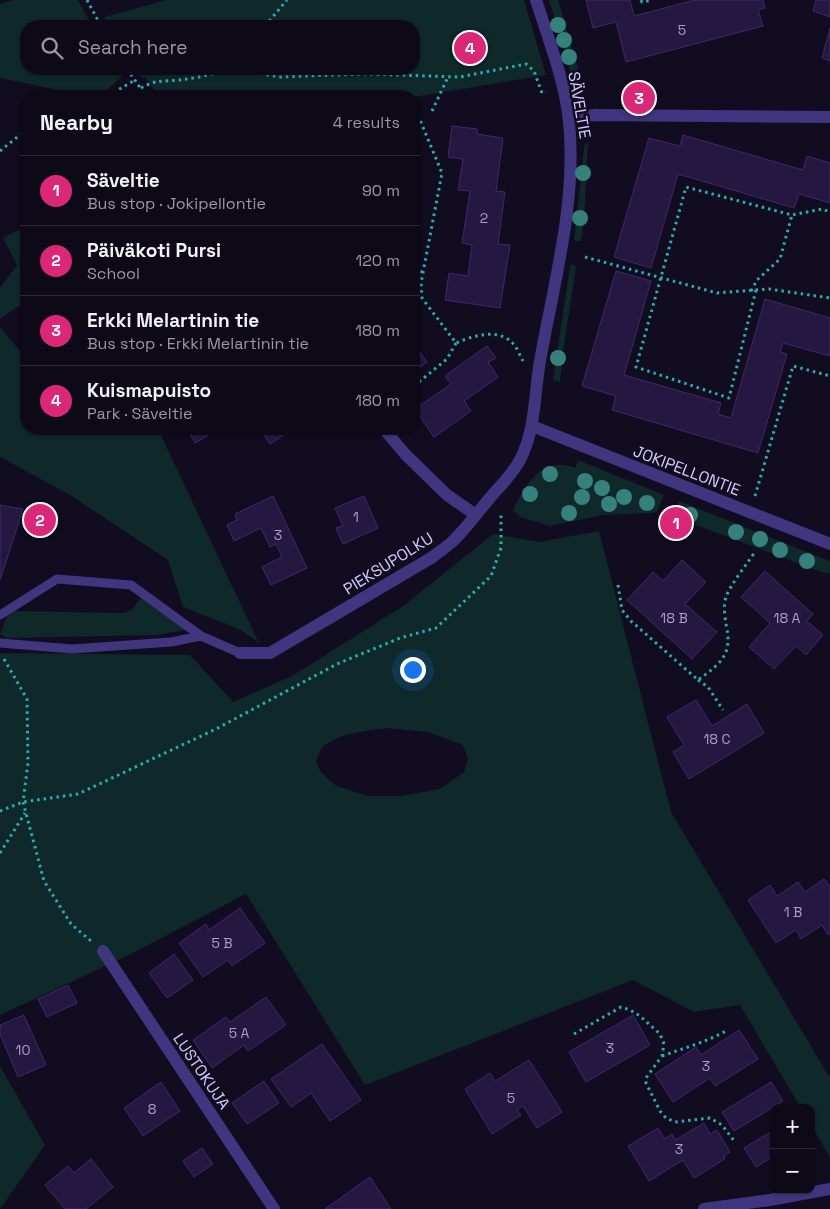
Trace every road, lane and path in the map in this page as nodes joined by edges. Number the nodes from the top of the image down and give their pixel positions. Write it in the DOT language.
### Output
graph roads {
  1 [pos="87,0"];
  2 [pos="287,0"];
  3 [pos="536,0"];
  4 [pos="641,0"];
  5 [pos="652,0"];
  6 [pos="98,20"];
  7 [pos="269,20"];
  8 [pos="131,75"];
  9 [pos="203,75"];
  10 [pos="268,75"];
  11 [pos="336,75"];
  12 [pos="392,75"];
  13 [pos="448,77"];
  14 [pos="135,80"];
  15 [pos="562,87"];
  16 [pos="141,88"];
  17 [pos="118,90"];
  18 [pos="432,111"];
  19 [pos="830,117"];
  20 [pos="569,118"];
  21 [pos="420,120"];
  22 [pos="20,135"];
  23 [pos="0,152"];
  24 [pos="830,212"];
  25 [pos="792,215"];
  26 [pos="585,257"];
  27 [pos="420,271"];
  28 [pos="424,272"];
  29 [pos="661,278"];
  30 [pos="756,290"];
  31 [pos="751,291"];
  32 [pos="830,298"];
  33 [pos="456,343"];
  34 [pos="538,375"];
  35 [pos="830,376"];
  36 [pos="420,381"];
  37 [pos="532,426"];
  38 [pos="389,435"];
  39 [pos="755,498"];
  40 [pos="501,512"];
  41 [pos="476,515"];
  42 [pos="830,544"];
  43 [pos="755,552"];
  44 [pos="618,585"];
  45 [pos="0,615"];
  46 [pos="201,636"];
  47 [pos="0,643"];
  48 [pos="0,652"];
  49 [pos="240,653"];
  50 [pos="698,680"];
  51 [pos="723,710"];
  52 [pos="23,802"];
  53 [pos="0,811"];
  54 [pos="26,812"];
  55 [pos="0,853"];
  56 [pos="103,951"];
  57 [pos="726,1031"];
  58 [pos="574,1034"];
  59 [pos="662,1056"];
  60 [pos="735,1142"];
  61 [pos="830,1189"];
  62 [pos="274,1209"];
  63 [pos="704,1209"];
  1 -- 6 [label="path"];
  2 -- 7 [label="path"];
  3 -- 15 [label="street, SÄVELTIE"];
  4 -- 5 [label="path"];
  8 -- 14 [label="path"];
  9 -- 16 [label="path"];
  10 -- 11 [label="path"];
  12 -- 13 [label="path"];
  13 -- 15 [label="path"];
  13 -- 18 [label="path"];
  14 -- 16 [label="path"];
  14 -- 17 [label="path"];
  15 -- 20 [label="street, SÄVELTIE"];
  19 -- 20 [label="street"];
  20 -- 34 [label="street, SÄVELTIE"];
  21 -- 28 [label="path"];
  22 -- 23 [label="path"];
  24 -- 25 [label="path"];
  25 -- 29 [label="path"];
  25 -- 31 [label="path"];
  26 -- 29 [label="path"];
  27 -- 28 [label="path"];
  28 -- 33 [label="path"];
  29 -- 30 [label="path"];
  29 -- 31 [label="path"];
  30 -- 31 [label="path"];
  30 -- 32 [label="path"];
  33 -- 34 [label="path"];
  33 -- 36 [label="path"];
  34 -- 37 [label="street, SÄVELTIE"];
  35 -- 39 [label="path"];
  37 -- 41 [label="street, PIEKSUPOLKU"];
  37 -- 42 [label="street, JOKIPELLONTIE"];
  38 -- 41 [label="street"];
  40 -- 52 [label="path"];
  41 -- 49 [label="street, PIEKSUPOLKU"];
  43 -- 50 [label="path"];
  44 -- 50 [label="path"];
  45 -- 46 [label="lane"];
  46 -- 47 [label="lane"];
  46 -- 49 [label="lane"];
  48 -- 52 [label="path"];
  50 -- 51 [label="path"];
  52 -- 53 [label="path"];
  52 -- 54 [label="path"];
  54 -- 55 [label="path"];
  54 -- 56 [label="path"];
  56 -- 62 [label="street, LUSTOKUJA"];
  57 -- 59 [label="path"];
  58 -- 59 [label="path"];
  59 -- 60 [label="path"];
  61 -- 63 [label="street"];
}
